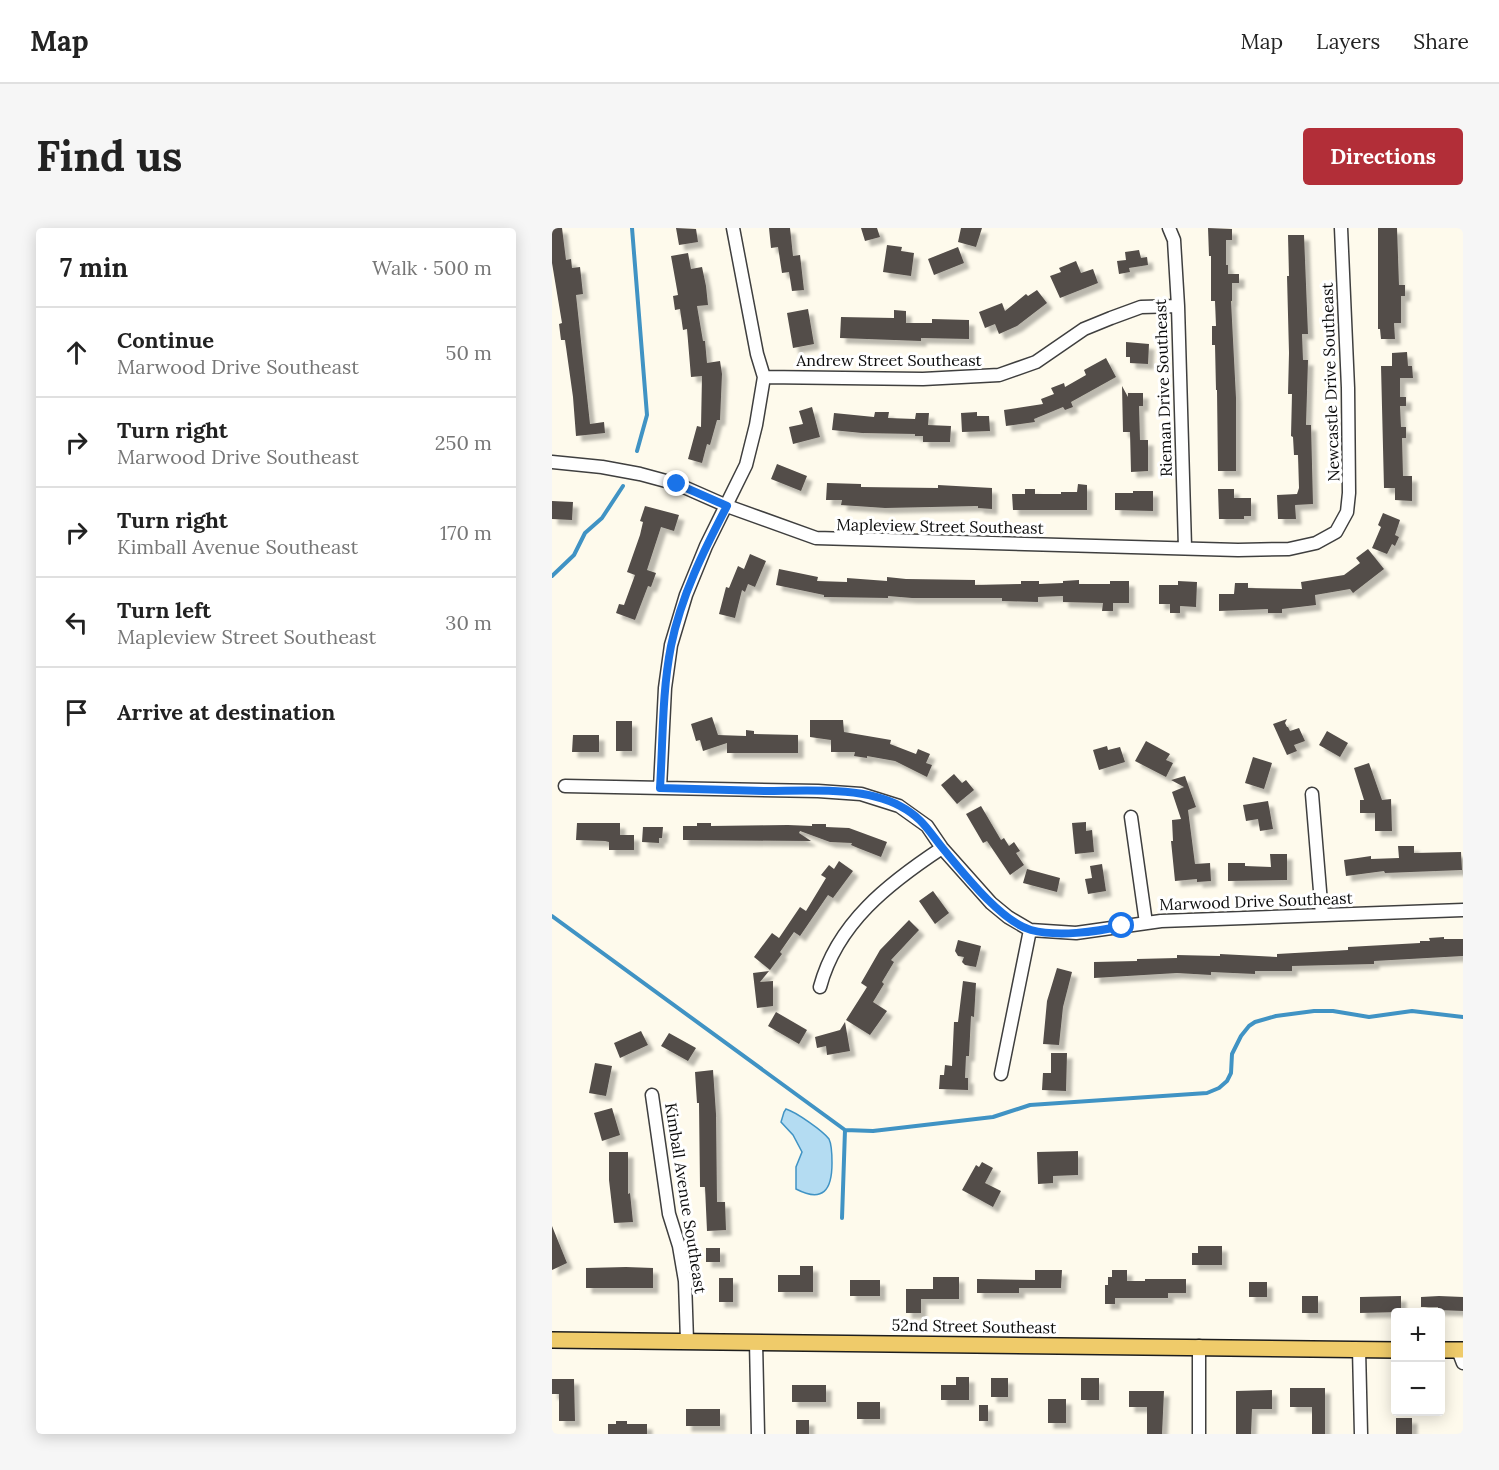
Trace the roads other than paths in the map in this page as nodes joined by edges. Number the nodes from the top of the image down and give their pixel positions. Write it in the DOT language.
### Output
graph roads {
  1 [pos="733,228"];
  2 [pos="1169,228"];
  3 [pos="1341,228"];
  4 [pos="1178,306"];
  5 [pos="764,377"];
  6 [pos="552,462"];
  7 [pos="727,506"];
  8 [pos="1335,532"];
  9 [pos="1185,547"];
  10 [pos="565,786"];
  11 [pos="660,788"];
  12 [pos="1312,794"];
  13 [pos="1131,817"];
  14 [pos="942,848"];
  15 [pos="1463,910"];
  16 [pos="1322,915"];
  17 [pos="1146,923"];
  18 [pos="1030,930"];
  19 [pos="820,987"];
  20 [pos="1001,1074"];
  21 [pos="652,1095"];
  22 [pos="552,1332"];
  23 [pos="552,1340"];
  24 [pos="687,1341"];
  25 [pos="756,1342"];
  26 [pos="1199,1346"];
  27 [pos="1359,1349"];
  28 [pos="1391,1350"];
  29 [pos="1445,1351"];
  30 [pos="1461,1354"];
  31 [pos="758,1434"];
  32 [pos="1199,1434"];
  33 [pos="1361,1434"];
  1 -- 5 [label="street"];
  2 -- 4 [label="street, Rieman Drive Southeast"];
  3 -- 8 [label="street, Newcastle Drive Southeast"];
  4 -- 5 [label="street, Andrew Street Southeast"];
  4 -- 9 [label="street, Rieman Drive Southeast"];
  5 -- 7 [label="street"];
  6 -- 7 [label="street, Mapleview Street Southeast"];
  7 -- 9 [label="street, Mapleview Street Southeast"];
  7 -- 11 [label="street"];
  8 -- 9 [label="street, Mapleview Street Southeast"];
  10 -- 11 [label="street, Marwood Drive Southeast"];
  11 -- 14 [label="street, Marwood Drive Southeast"];
  12 -- 16 [label="street"];
  13 -- 17 [label="street"];
  14 -- 18 [label="street, Marwood Drive Southeast"];
  14 -- 19 [label="street"];
  15 -- 16 [label="street, Marwood Drive Southeast"];
  16 -- 17 [label="street, Marwood Drive Southeast"];
  17 -- 18 [label="street, Marwood Drive Southeast"];
  18 -- 20 [label="street"];
  21 -- 24 [label="street, Kimball Avenue Southeast"];
  22 -- 23 [label="street"];
  23 -- 24 [label="main road, 52nd Street Southeast"];
  24 -- 25 [label="main road, 52nd Street Southeast"];
  25 -- 26 [label="main road, 52nd Street Southeast"];
  25 -- 31 [label="street"];
  26 -- 27 [label="main road, 52nd Street Southeast"];
  26 -- 32 [label="street"];
  27 -- 28 [label="main road, 52nd Street Southeast"];
  27 -- 33 [label="street"];
  29 -- 30 [label="main road"];
}
